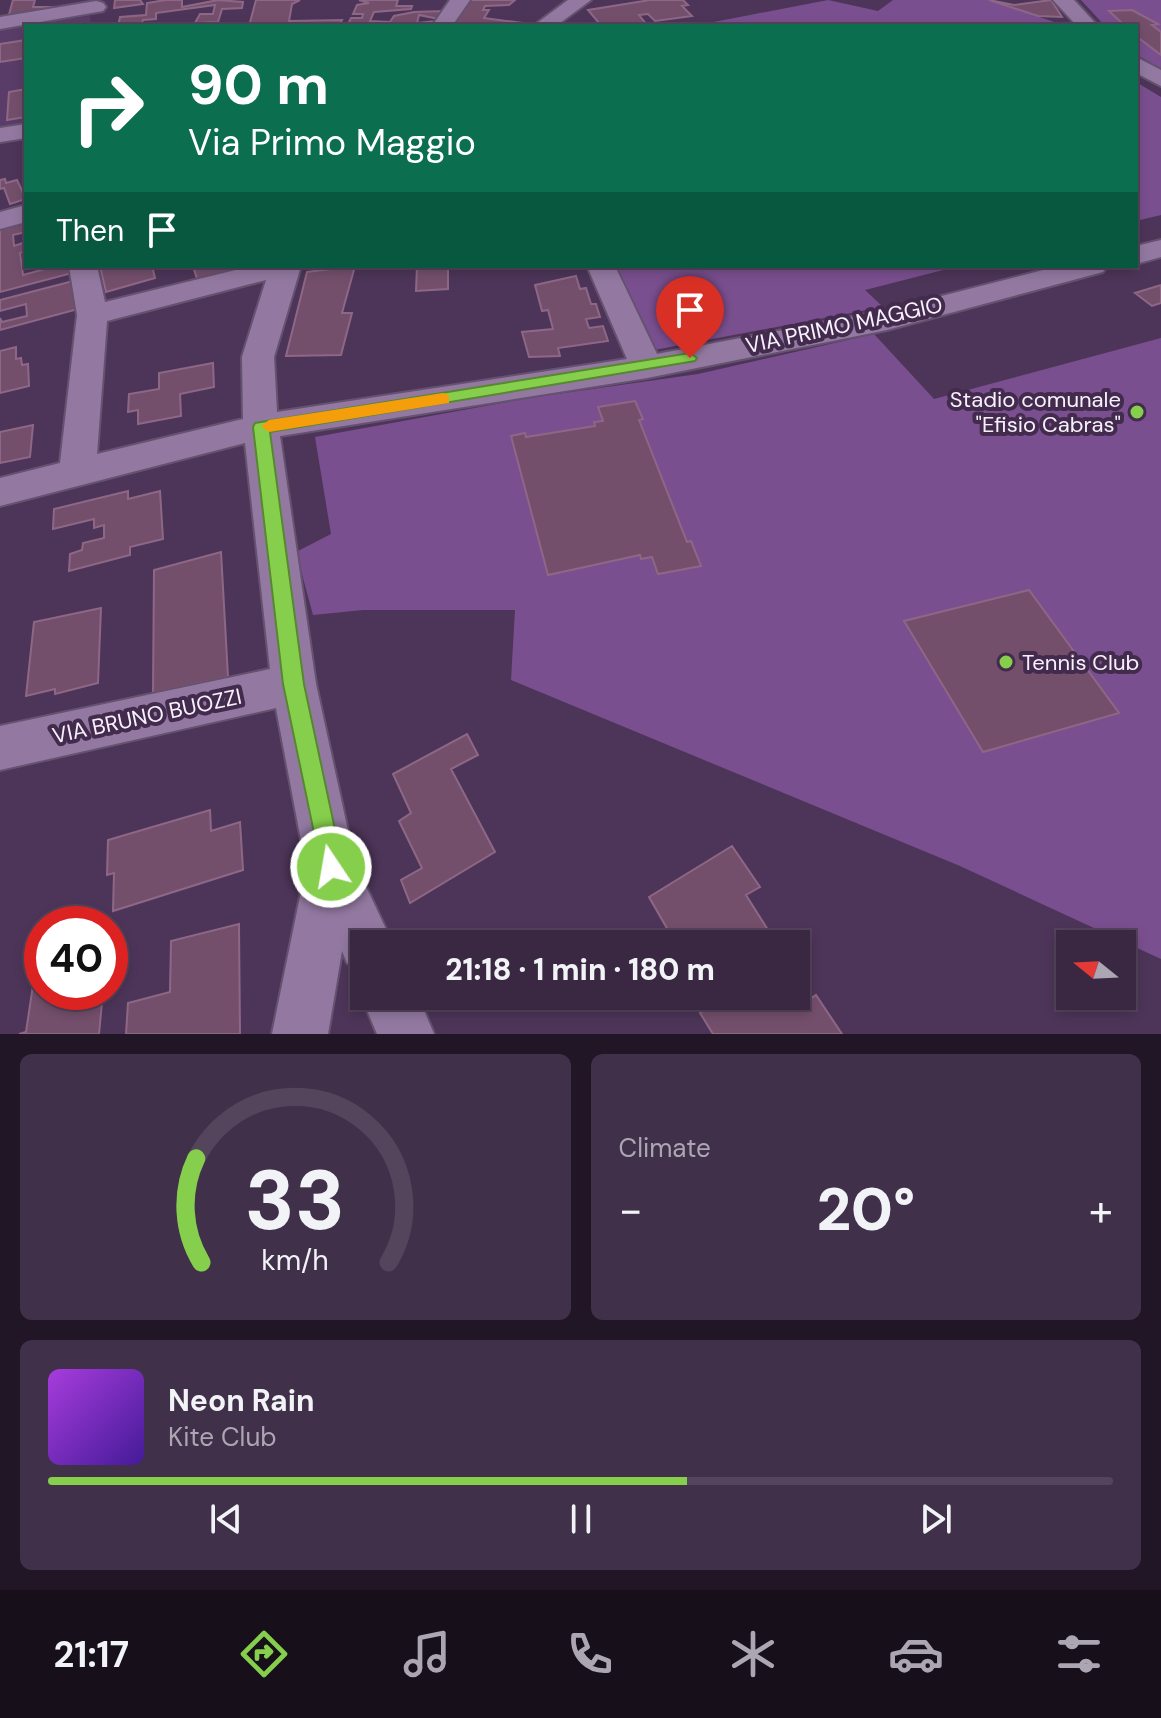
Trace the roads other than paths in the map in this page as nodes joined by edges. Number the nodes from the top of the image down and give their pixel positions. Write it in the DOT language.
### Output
graph roads {
  1 [pos="460,0"];
  2 [pos="581,0"];
  3 [pos="1063,0"];
  4 [pos="99,11"];
  5 [pos="0,23"];
  6 [pos="443,24"];
  7 [pos="546,24"];
  8 [pos="1086,24"];
  9 [pos="1138,65"];
  10 [pos="1161,79"];
  11 [pos="24,131"];
  12 [pos="0,135"];
  13 [pos="24,214"];
  14 [pos="0,221"];
  15 [pos="1161,248"];
  16 [pos="1138,254"];
  17 [pos="83,268"];
  18 [pos="278,268"];
  19 [pos="285,268"];
  20 [pos="602,268"];
  21 [pos="1085,268"];
  22 [pos="92,315"];
  23 [pos="647,367"];
  24 [pos="261,427"];
  25 [pos="77,474"];
  26 [pos="0,492"];
  27 [pos="294,684"];
  28 [pos="0,748"];
  29 [pos="331,867"];
  30 [pos="360,930"];
  31 [pos="395,1010"];
  32 [pos="300,1034"];
  33 [pos="406,1034"];
  1 -- 6 [label="street"];
  2 -- 7 [label="street"];
  3 -- 8 [label="street"];
  4 -- 5 [label="street"];
  9 -- 10 [label="street"];
  11 -- 12 [label="street"];
  13 -- 14 [label="street"];
  15 -- 16 [label="street"];
  17 -- 22 [label="street"];
  18 -- 22 [label="street"];
  19 -- 24 [label="street"];
  20 -- 23 [label="street"];
  21 -- 23 [label="street, VIA PRIMO MAGGIO"];
  22 -- 25 [label="street"];
  23 -- 24 [label="street, VIA PRIMO MAGGIO"];
  24 -- 25 [label="street, VIA PRIMO MAGGIO"];
  24 -- 27 [label="street"];
  25 -- 26 [label="street, VIA PRIMO MAGGIO"];
  27 -- 28 [label="street, VIA BRUNO BUOZZI"];
  27 -- 29 [label="street"];
  29 -- 30 [label="street"];
  29 -- 32 [label="street"];
  31 -- 33 [label="street"];
}
